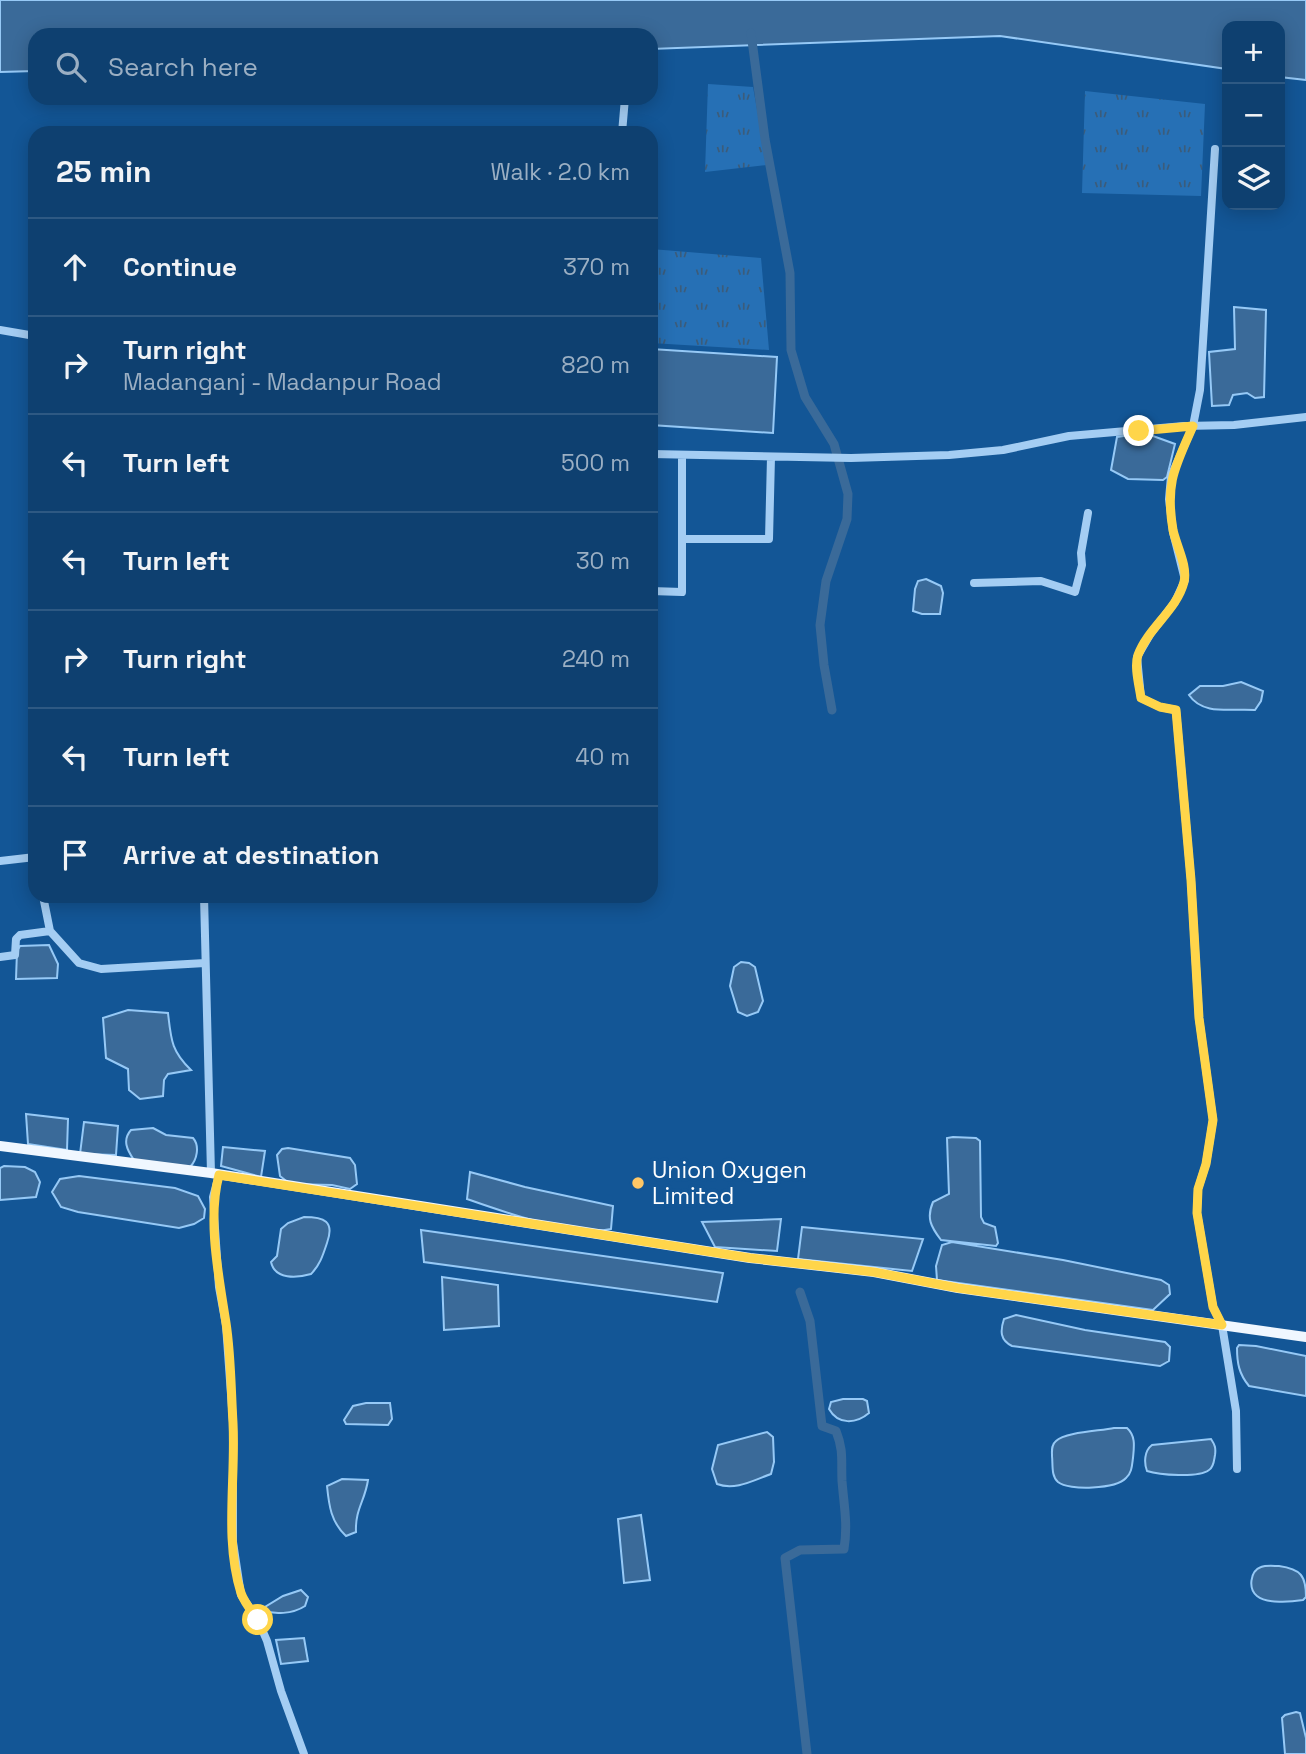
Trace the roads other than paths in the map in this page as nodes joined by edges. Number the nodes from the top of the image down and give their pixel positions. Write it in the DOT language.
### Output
graph roads {
  1 [pos="624,105"];
  2 [pos="623,126"];
  3 [pos="1215,149"];
  4 [pos="0,330"];
  5 [pos="28,335"];
  6 [pos="1306,417"];
  7 [pos="1193,426"];
  8 [pos="658,454"];
  9 [pos="682,456"];
  10 [pos="771,457"];
  11 [pos="1088,513"];
  12 [pos="683,539"];
  13 [pos="974,583"];
  14 [pos="658,591"];
  15 [pos="28,858"];
  16 [pos="0,862"];
  17 [pos="44,903"];
  18 [pos="204,903"];
  19 [pos="50,931"];
  20 [pos="0,957"];
  21 [pos="205,963"];
  22 [pos="0,1146"];
  23 [pos="215,1174"];
  24 [pos="1222,1325"];
  25 [pos="1306,1337"];
  26 [pos="1237,1469"];
  27 [pos="304,1754"];
  1 -- 2 [label="street"];
  3 -- 7 [label="street"];
  4 -- 5 [label="street"];
  6 -- 7 [label="street"];
  7 -- 10 [label="street"];
  7 -- 24 [label="street"];
  8 -- 9 [label="street"];
  9 -- 10 [label="street"];
  9 -- 12 [label="street"];
  10 -- 12 [label="street"];
  11 -- 13 [label="street"];
  12 -- 14 [label="street"];
  15 -- 16 [label="street"];
  17 -- 19 [label="street"];
  18 -- 21 [label="street"];
  19 -- 20 [label="street"];
  19 -- 21 [label="street"];
  21 -- 23 [label="street"];
  22 -- 23 [label="main road"];
  23 -- 24 [label="main road"];
  23 -- 27 [label="street"];
  24 -- 25 [label="main road"];
  24 -- 26 [label="street"];
}
